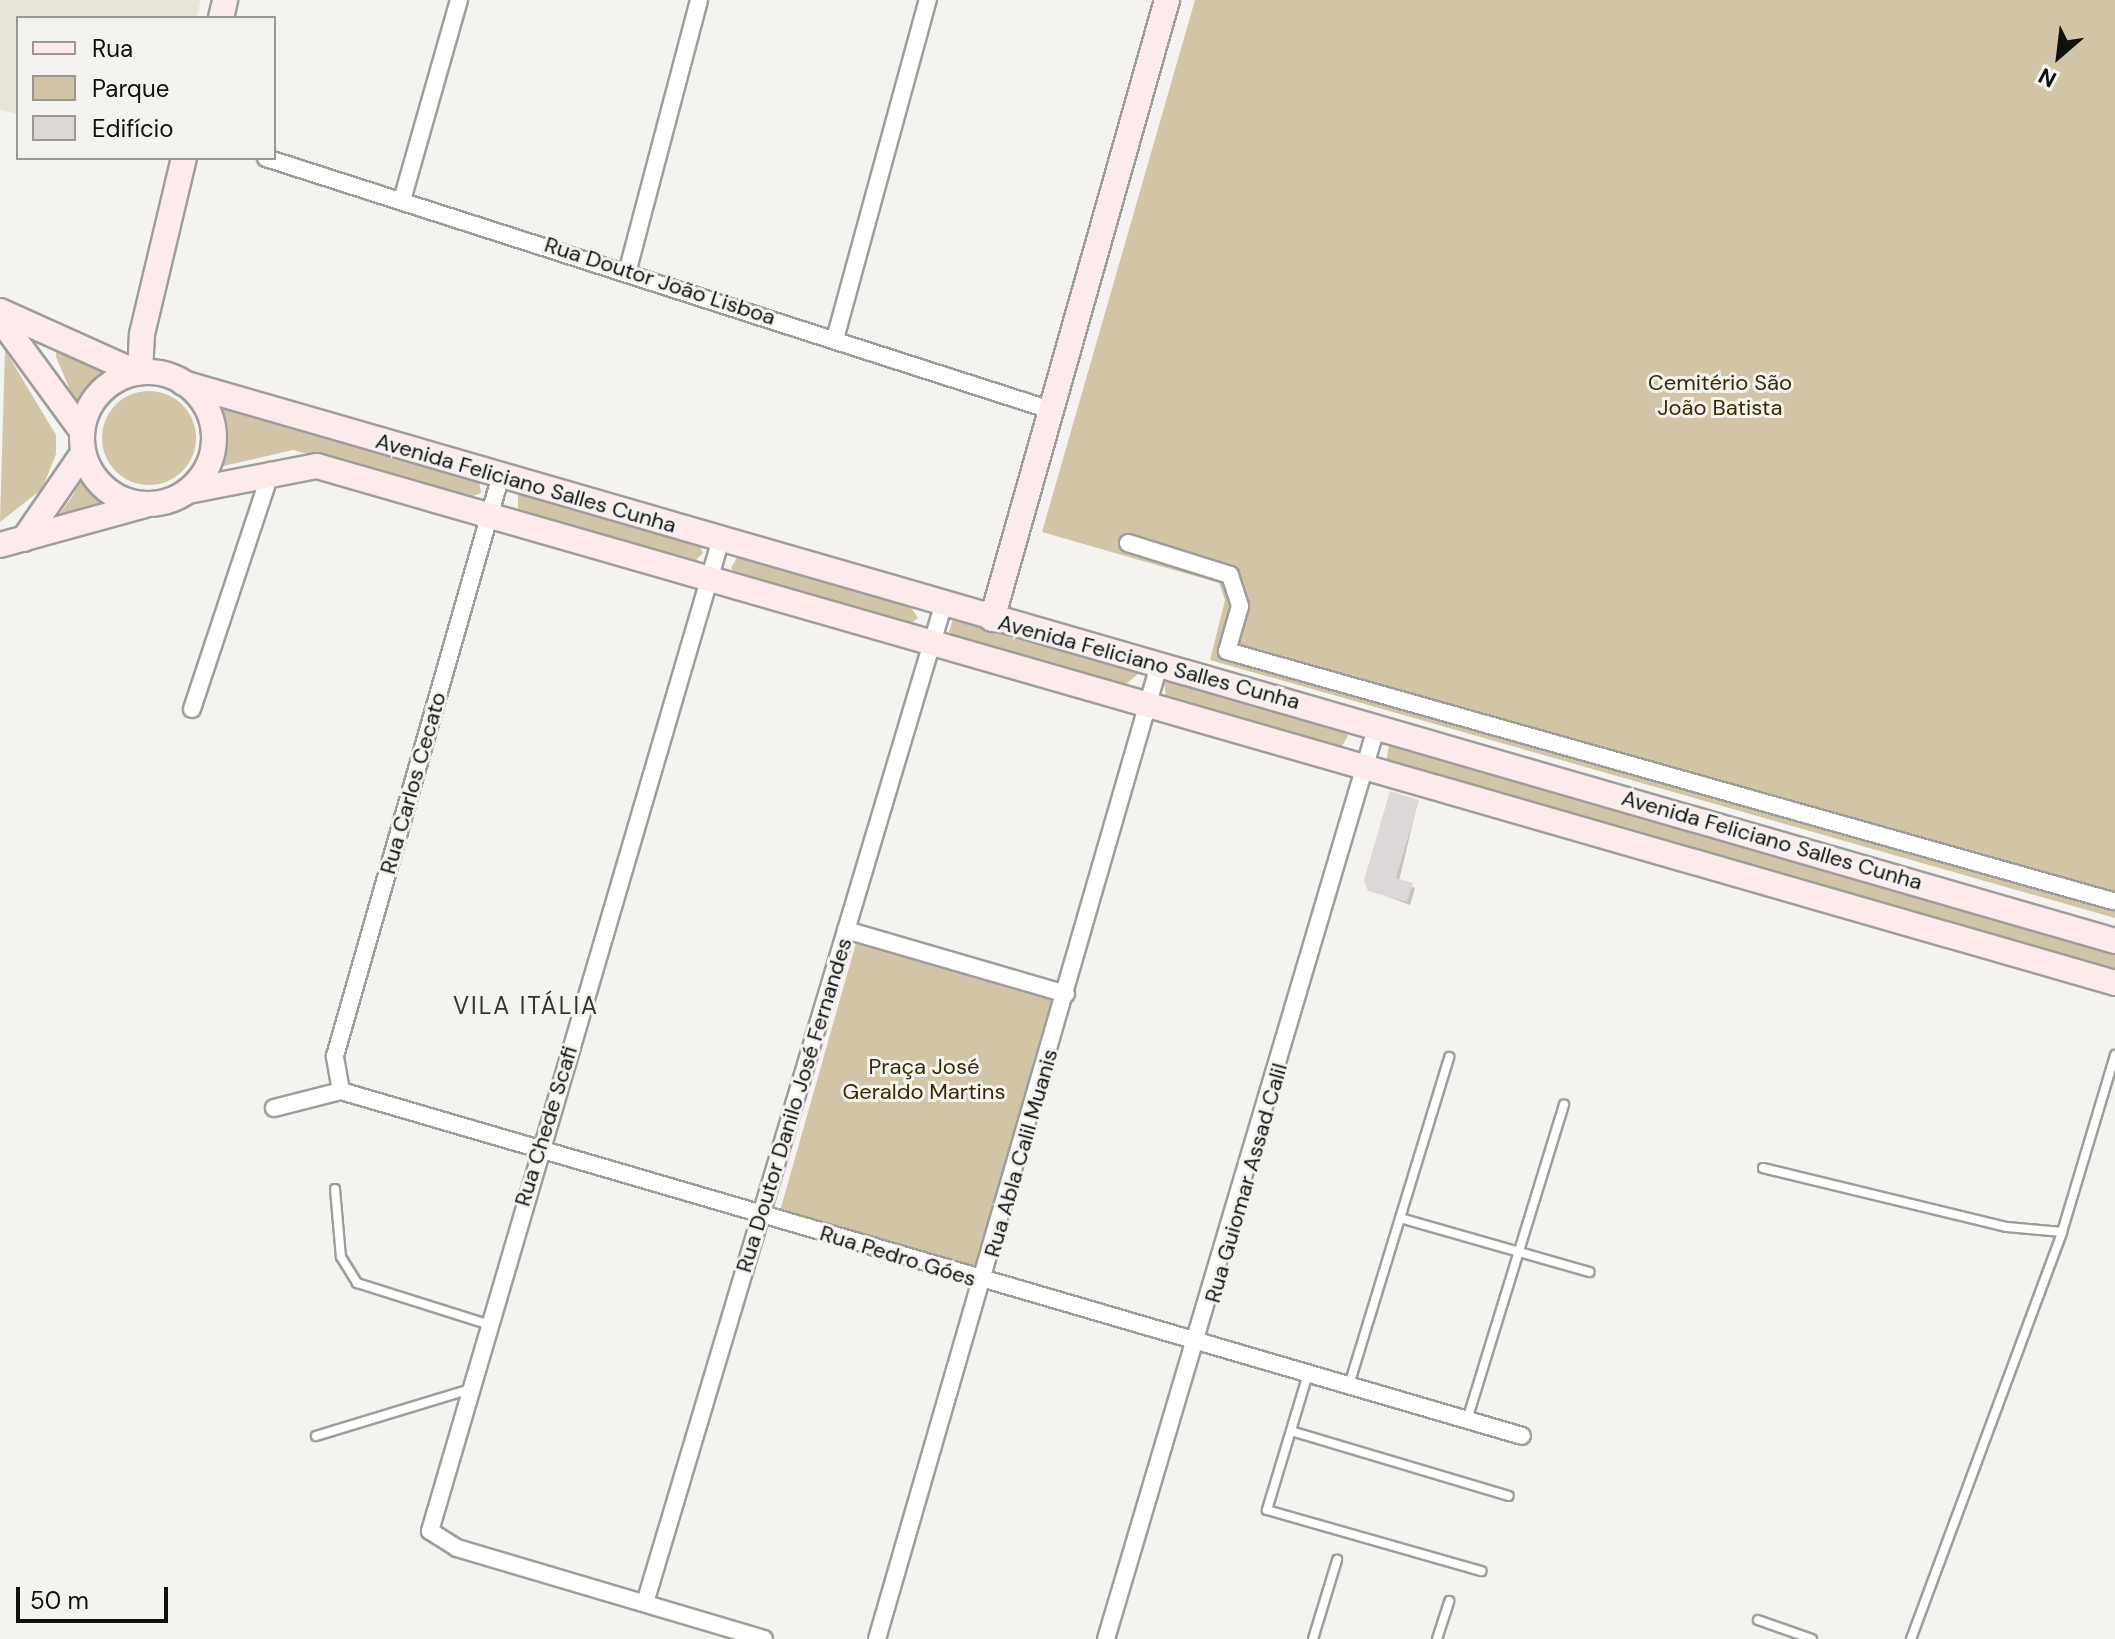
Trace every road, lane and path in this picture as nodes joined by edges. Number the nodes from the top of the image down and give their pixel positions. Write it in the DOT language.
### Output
graph roads {
  1 [pos="459,0"];
  2 [pos="699,0"];
  3 [pos="928,0"];
  4 [pos="1167,0"];
  5 [pos="184,160"];
  6 [pos="272,160"];
  7 [pos="402,200"];
  8 [pos="628,269"];
  9 [pos="0,311"];
  10 [pos="0,319"];
  11 [pos="835,339"];
  12 [pos="139,372"];
  13 [pos="183,383"];
  14 [pos="1051,410"];
  15 [pos="83,442"];
  16 [pos="271,471"];
  17 [pos="501,475"];
  18 [pos="188,491"];
  19 [pos="147,504"];
  20 [pos="488,517"];
  21 [pos="721,539"];
  22 [pos="12,542"];
  23 [pos="1128,543"];
  24 [pos="709,580"];
  25 [pos="943,606"];
  26 [pos="992,619"];
  27 [pos="932,644"];
  28 [pos="1159,665"];
  29 [pos="1149,705"];
  30 [pos="192,709"];
  31 [pos="1377,725"];
  32 [pos="1367,764"];
  33 [pos="2113,901"];
  34 [pos="846,930"];
  35 [pos="2115,941"];
  36 [pos="2115,983"];
  37 [pos="1066,994"];
  38 [pos="2115,1055"];
  39 [pos="1449,1057"];
  40 [pos="341,1091"];
  41 [pos="1564,1105"];
  42 [pos="274,1108"];
  43 [pos="538,1151"];
  44 [pos="1763,1168"];
  45 [pos="335,1189"];
  46 [pos="761,1215"];
  47 [pos="1400,1218"];
  48 [pos="2062,1232"];
  49 [pos="1521,1251"];
  50 [pos="1589,1272"];
  51 [pos="984,1282"];
  52 [pos="487,1324"];
  53 [pos="1200,1342"];
  54 [pos="1308,1374"];
  55 [pos="1349,1386"];
  56 [pos="467,1390"];
  57 [pos="1467,1420"];
  58 [pos="1291,1431"];
  59 [pos="316,1436"];
  60 [pos="1522,1436"];
  61 [pos="1509,1496"];
  62 [pos="1337,1560"];
  63 [pos="1481,1571"];
  64 [pos="1449,1601"];
  65 [pos="645,1603"];
  66 [pos="1758,1620"];
  67 [pos="764,1639"];
  68 [pos="877,1639"];
  69 [pos="1106,1639"];
  70 [pos="1313,1639"];
  71 [pos="1437,1639"];
  72 [pos="1812,1639"];
  73 [pos="1911,1639"];
  1 -- 7 [label="street"];
  2 -- 8 [label="street"];
  3 -- 11 [label="street"];
  4 -- 14 [label="main road"];
  5 -- 12 [label="main road"];
  6 -- 7 [label="street, Rua Doutor João Lisboa"];
  7 -- 8 [label="street, Rua Doutor João Lisboa"];
  8 -- 11 [label="street, Rua Doutor João Lisboa"];
  9 -- 12 [label="main road"];
  10 -- 15 [label="main road"];
  11 -- 14 [label="street, Rua Doutor João Lisboa"];
  12 -- 13 [label="main road"];
  12 -- 15 [label="main road"];
  13 -- 17 [label="main road, Avenida Feliciano Salles Cunha"];
  13 -- 18 [label="main road"];
  14 -- 26 [label="main road"];
  15 -- 19 [label="main road"];
  15 -- 22 [label="main road"];
  16 -- 18 [label="main road, Avenida Feliciano Salles Cunha"];
  16 -- 20 [label="main road, Avenida Feliciano Salles Cunha"];
  16 -- 30 [label="street"];
  17 -- 20 [label="street, Rua Carlos Cecato"];
  17 -- 21 [label="main road, Avenida Feliciano Salles Cunha"];
  18 -- 19 [label="main road"];
  19 -- 22 [label="main road"];
  20 -- 24 [label="main road, Avenida Feliciano Salles Cunha"];
  20 -- 40 [label="street, Rua Carlos Cecato"];
  21 -- 24 [label="street, Rua Chede Scafi"];
  21 -- 25 [label="main road, Avenida Feliciano Salles Cunha"];
  23 -- 33 [label="street"];
  24 -- 27 [label="main road, Avenida Feliciano Salles Cunha"];
  24 -- 43 [label="street, Rua Chede Scafi"];
  25 -- 26 [label="main road, Avenida Feliciano Salles Cunha"];
  25 -- 27 [label="street, Rua Doutor Danilo José Fernandes"];
  26 -- 28 [label="main road, Avenida Feliciano Salles Cunha"];
  27 -- 29 [label="main road, Avenida Feliciano Salles Cunha"];
  27 -- 34 [label="street, Rua Doutor Danilo José Fernandes"];
  28 -- 29 [label="street, Rua Abla Calil Muanis"];
  28 -- 31 [label="main road, Avenida Feliciano Salles Cunha"];
  29 -- 32 [label="main road, Avenida Feliciano Salles Cunha"];
  29 -- 37 [label="street, Rua Abla Calil Muanis"];
  31 -- 32 [label="street, Rua Guiomar Assad Calil"];
  31 -- 35 [label="main road, Avenida Feliciano Salles Cunha"];
  32 -- 36 [label="main road, Avenida Feliciano Salles Cunha"];
  32 -- 53 [label="street, Rua Guiomar Assad Calil"];
  34 -- 37 [label="street"];
  34 -- 46 [label="street, Rua Doutor Danilo José Fernandes"];
  37 -- 51 [label="street, Rua Abla Calil Muanis"];
  38 -- 48 [label="lane"];
  39 -- 47 [label="lane"];
  40 -- 42 [label="street"];
  40 -- 43 [label="street, Rua Pedro Góes"];
  41 -- 49 [label="lane"];
  43 -- 46 [label="street, Rua Pedro Góes"];
  43 -- 52 [label="street, Rua Chede Scafi"];
  44 -- 48 [label="lane"];
  45 -- 52 [label="lane"];
  46 -- 51 [label="street, Rua Pedro Góes"];
  46 -- 65 [label="street, Rua Doutor Danilo José Fernandes"];
  47 -- 49 [label="lane"];
  47 -- 55 [label="lane"];
  48 -- 73 [label="lane"];
  49 -- 50 [label="lane"];
  49 -- 57 [label="lane"];
  51 -- 53 [label="street, Rua Pedro Góes"];
  51 -- 68 [label="street, Rua Abla Calil Muanis"];
  52 -- 56 [label="street, Rua Chede Scafi"];
  53 -- 54 [label="street, Rua Pedro Góes"];
  53 -- 69 [label="street, Rua Guiomar Assad Calil"];
  54 -- 55 [label="street, Rua Pedro Góes"];
  54 -- 58 [label="lane"];
  55 -- 57 [label="street, Rua Pedro Góes"];
  56 -- 59 [label="lane"];
  56 -- 65 [label="street, Rua Chede Scafi"];
  57 -- 60 [label="street, Rua Pedro Góes"];
  58 -- 61 [label="lane"];
  58 -- 63 [label="lane"];
  62 -- 70 [label="lane"];
  64 -- 71 [label="lane"];
  65 -- 67 [label="street"];
  66 -- 72 [label="lane"];
}
